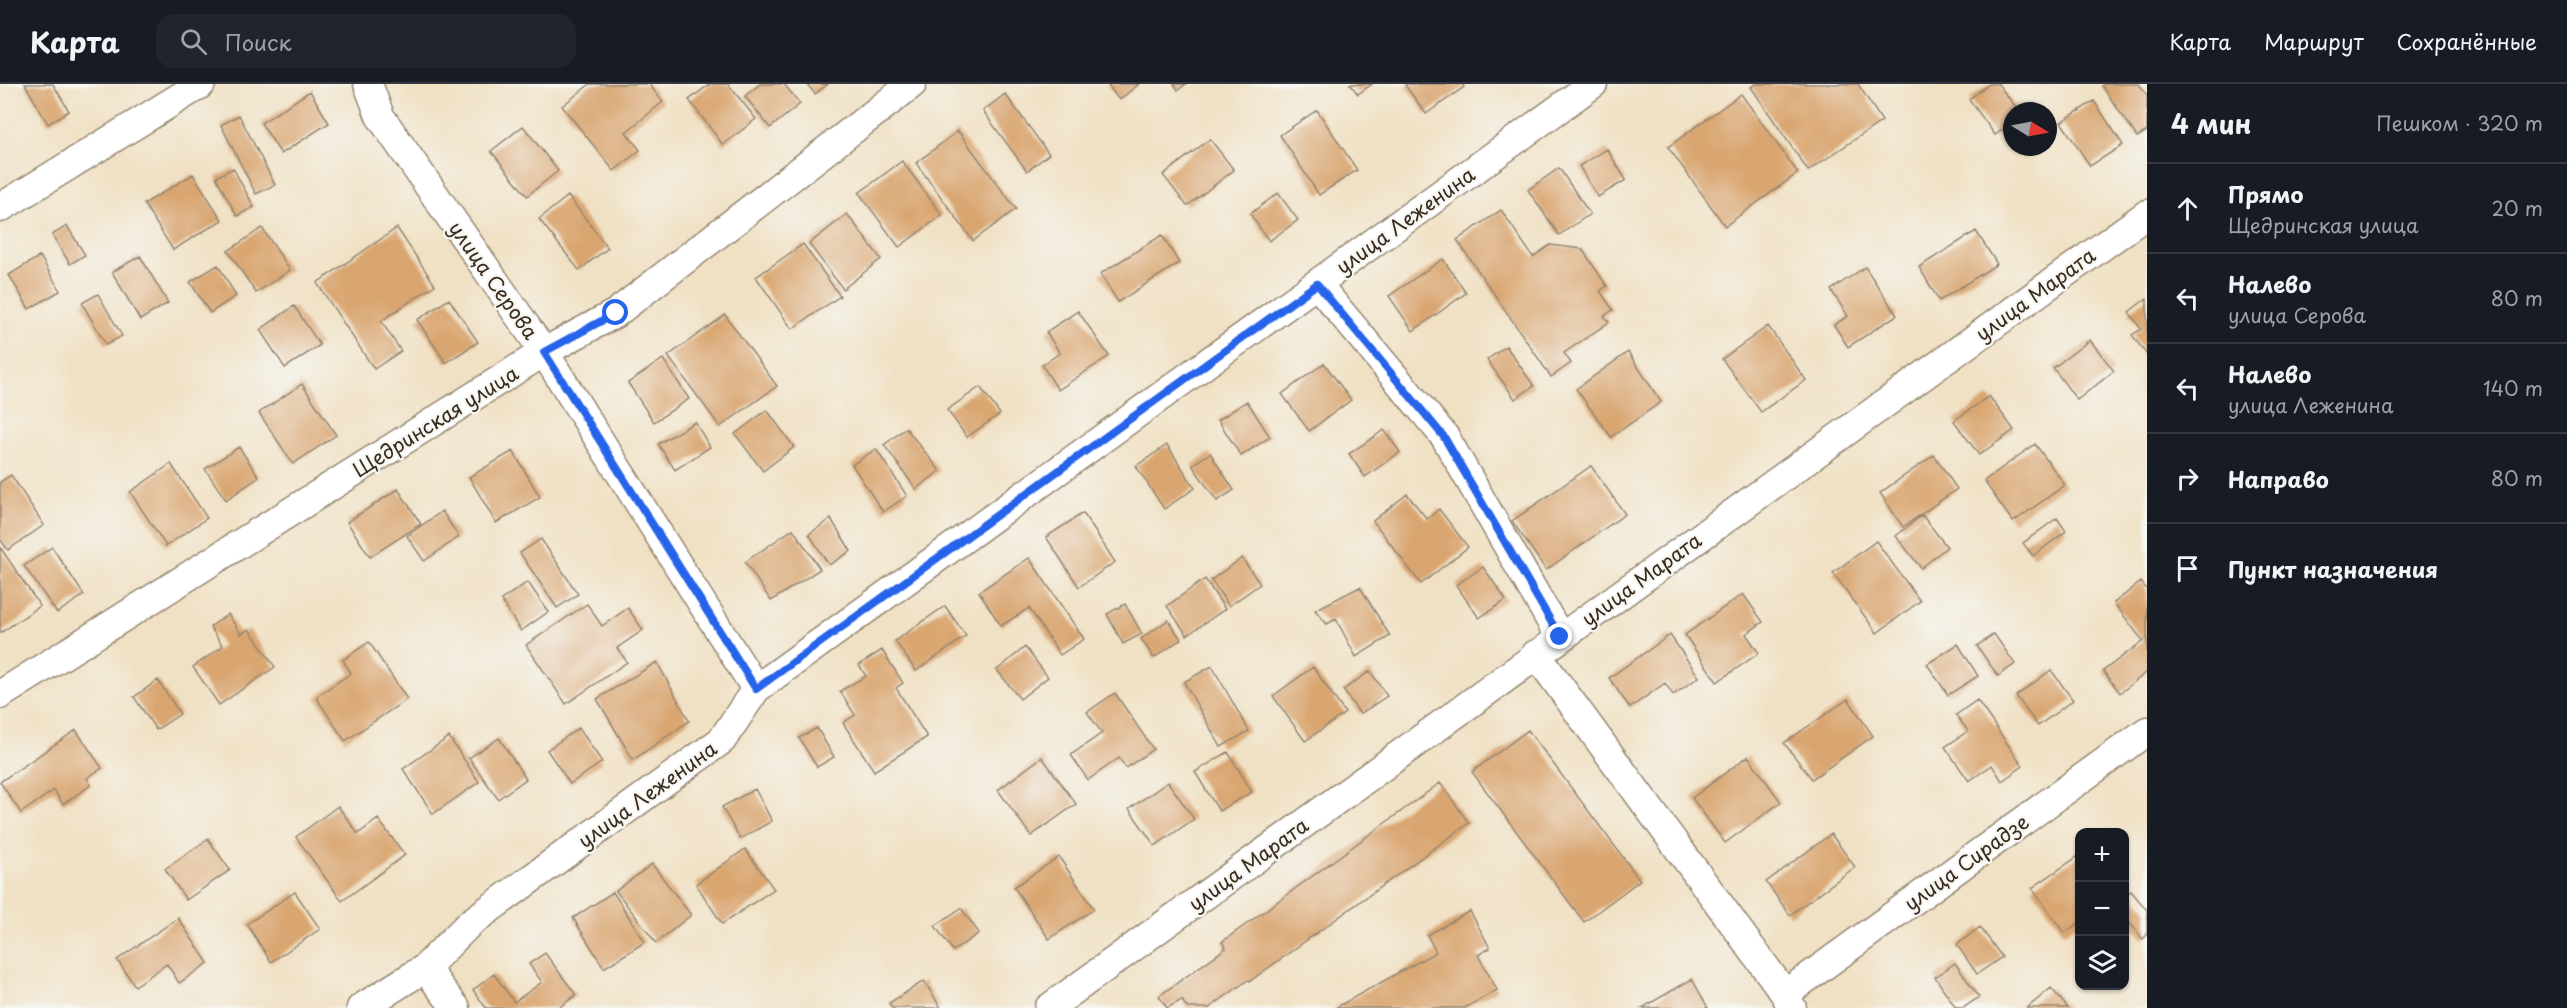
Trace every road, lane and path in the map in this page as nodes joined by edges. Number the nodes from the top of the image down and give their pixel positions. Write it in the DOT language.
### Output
graph roads {
  1 [pos="201,84"];
  2 [pos="368,84"];
  3 [pos="912,84"];
  4 [pos="1593,84"];
  5 [pos="0,208"];
  6 [pos="2147,214"];
  7 [pos="1317,284"];
  8 [pos="544,352"];
  9 [pos="1560,637"];
  10 [pos="1536,654"];
  11 [pos="756,689"];
  12 [pos="0,695"];
  13 [pos="2147,731"];
  14 [pos="425,968"];
  15 [pos="1789,1001"];
  16 [pos="362,1008"];
  17 [pos="456,1008"];
  18 [pos="1049,1008"];
  1 -- 5 [label="street"];
  2 -- 8 [label="street, улица Серова"];
  3 -- 8 [label="street, Щедринская улица"];
  4 -- 7 [label="street, улица Леженина"];
  6 -- 9 [label="street, улица Марата"];
  7 -- 9 [label="street"];
  7 -- 11 [label="street, улица Леженина"];
  8 -- 11 [label="street, улица Серова"];
  8 -- 12 [label="street, Щедринская улица"];
  9 -- 10 [label="street, улица Марата"];
  10 -- 15 [label="street"];
  10 -- 18 [label="street, улица Марата"];
  11 -- 14 [label="street, улица Леженина"];
  13 -- 15 [label="street, улица Сирадзе"];
  14 -- 16 [label="street, улица Леженина"];
  14 -- 17 [label="street"];
}
